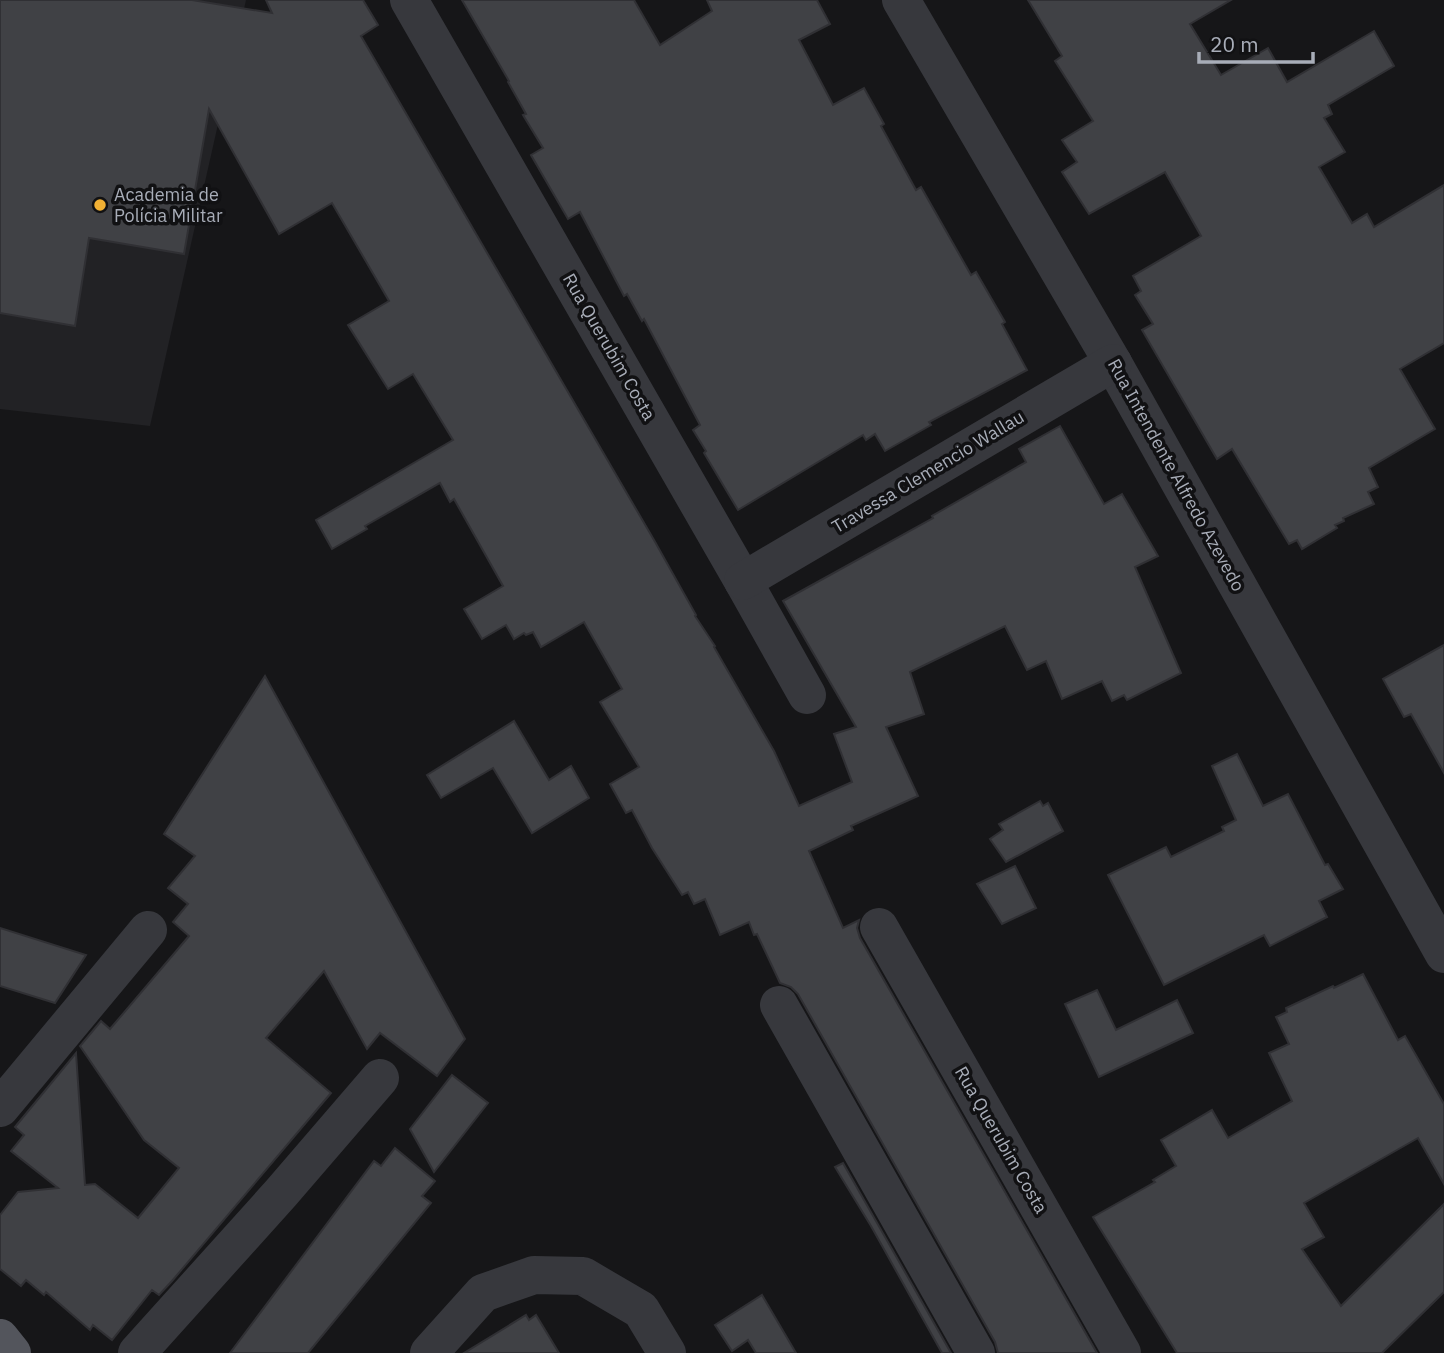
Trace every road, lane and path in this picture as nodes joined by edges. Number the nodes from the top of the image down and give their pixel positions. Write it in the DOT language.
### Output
graph roads {
  1 [pos="409,0"];
  2 [pos="901,0"];
  3 [pos="1113,363"];
  4 [pos="743,581"];
  5 [pos="807,695"];
  6 [pos="879,926"];
  7 [pos="148,930"];
  8 [pos="1444,954"];
  9 [pos="779,1005"];
  10 [pos="380,1078"];
  11 [pos="0,1108"];
  12 [pos="0,1338"];
  13 [pos="12,1353"];
  14 [pos="137,1353"];
  15 [pos="429,1353"];
  16 [pos="667,1353"];
  17 [pos="976,1353"];
  18 [pos="1122,1353"];
  1 -- 4 [label="street, Rua Querubim Costa"];
  2 -- 3 [label="street, Rua Intendente Alfredo Azevedo"];
  3 -- 4 [label="street, Travessa Clemencio Wallau"];
  3 -- 8 [label="street, Rua Intendente Alfredo Azevedo"];
  4 -- 5 [label="street, Rua Querubim Costa"];
  6 -- 18 [label="street, Rua Querubim Costa"];
  7 -- 11 [label="street"];
  9 -- 17 [label="street"];
  10 -- 14 [label="street"];
  12 -- 13 [label="main road"];
  15 -- 16 [label="street"];
}
